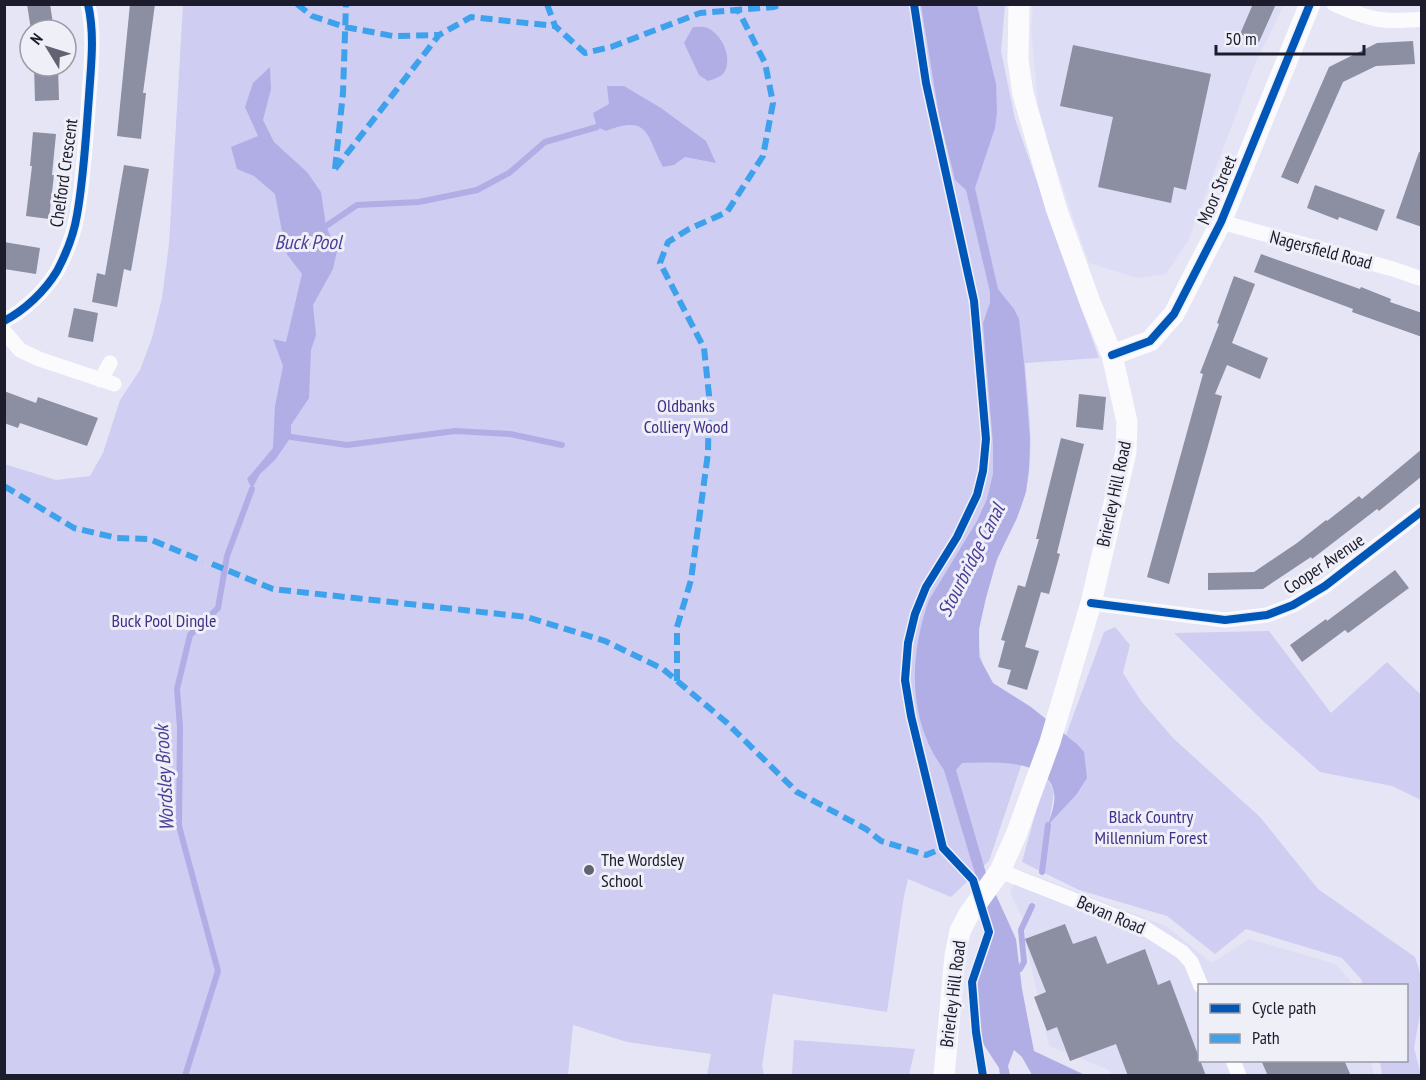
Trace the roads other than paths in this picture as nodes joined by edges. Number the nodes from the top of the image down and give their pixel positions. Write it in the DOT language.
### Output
graph roads {
  1 [pos="88,4"];
  2 [pos="1019,4"];
  3 [pos="1311,4"];
  4 [pos="1334,4"];
  5 [pos="1422,19"];
  6 [pos="1221,222"];
  7 [pos="1422,279"];
  8 [pos="4,321"];
  9 [pos="4,332"];
  10 [pos="1112,355"];
  11 [pos="110,363"];
  12 [pos="1419,519"];
  13 [pos="1091,603"];
  14 [pos="998,873"];
  15 [pos="1200,984"];
  16 [pos="944,1076"];
  1 -- 8 [label="street, Chelford Crescent"];
  2 -- 10 [label="main road, Brierley Hill Road"];
  3 -- 6 [label="main road, Moor Street"];
  4 -- 5 [label="street"];
  6 -- 7 [label="street, Nagersfield Road"];
  6 -- 10 [label="main road, Moor Street"];
  9 -- 11 [label="street"];
  10 -- 13 [label="main road, Brierley Hill Road"];
  12 -- 13 [label="street, Cooper Avenue"];
  13 -- 14 [label="main road, Brierley Hill Road"];
  14 -- 15 [label="street, Bevan Road"];
  14 -- 16 [label="main road, Brierley Hill Road"];
}
